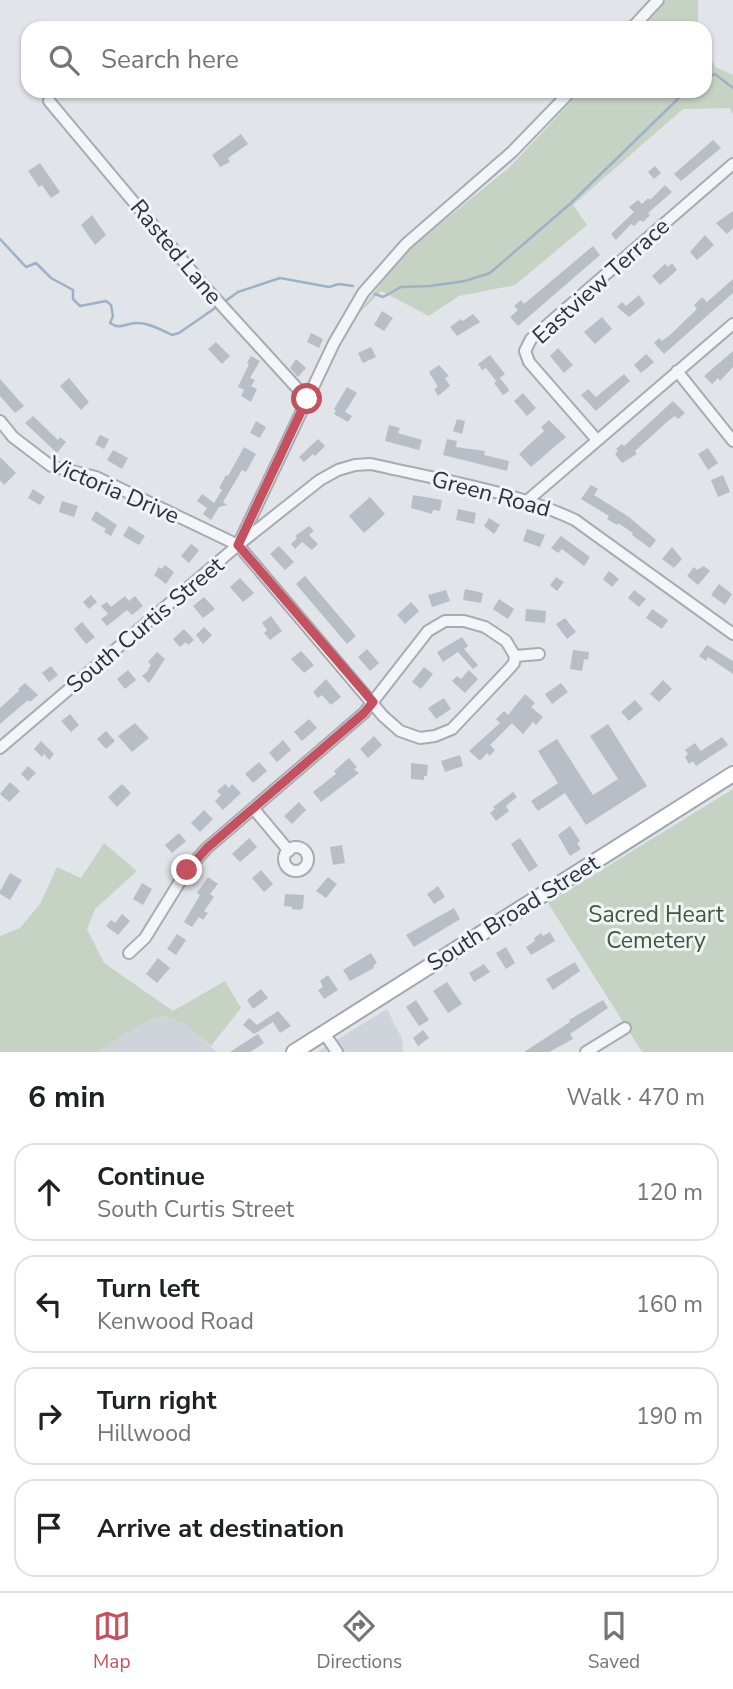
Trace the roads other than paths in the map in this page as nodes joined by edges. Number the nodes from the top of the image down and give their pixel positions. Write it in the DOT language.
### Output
graph roads {
  1 [pos="658,0"];
  2 [pos="638,21"];
  3 [pos="564,98"];
  4 [pos="49,101"];
  5 [pos="733,164"];
  6 [pos="733,324"];
  7 [pos="677,371"];
  8 [pos="307,399"];
  9 [pos="0,421"];
  10 [pos="597,440"];
  11 [pos="733,442"];
  12 [pos="528,500"];
  13 [pos="238,545"];
  14 [pos="733,634"];
  15 [pos="539,654"];
  16 [pos="515,656"];
  17 [pos="373,702"];
  18 [pos="0,748"];
  19 [pos="733,774"];
  20 [pos="253,808"];
  21 [pos="289,851"];
  22 [pos="129,953"];
  23 [pos="625,1028"];
  24 [pos="324,1033"];
  25 [pos="293,1052"];
  26 [pos="337,1052"];
  27 [pos="586,1052"];
  1 -- 2 [label="street"];
  3 -- 8 [label="street, South Curtis Street"];
  4 -- 8 [label="street, Rasted Lane"];
  5 -- 10 [label="street, Eastview Terrace"];
  6 -- 7 [label="street"];
  7 -- 10 [label="street"];
  7 -- 11 [label="street"];
  8 -- 13 [label="street, South Curtis Street"];
  9 -- 13 [label="street, Victoria Drive"];
  10 -- 12 [label="street"];
  12 -- 13 [label="street, Green Road"];
  12 -- 14 [label="street, Green Road"];
  13 -- 17 [label="street"];
  13 -- 18 [label="street, South Curtis Street"];
  15 -- 16 [label="street"];
  16 -- 17 [label="street"];
  16 -- 17 [label="street"];
  17 -- 20 [label="street"];
  19 -- 24 [label="main road, South Broad Street"];
  20 -- 21 [label="street"];
  20 -- 22 [label="street"];
  23 -- 27 [label="street"];
  24 -- 25 [label="main road, South Broad Street"];
  24 -- 26 [label="street"];
}
